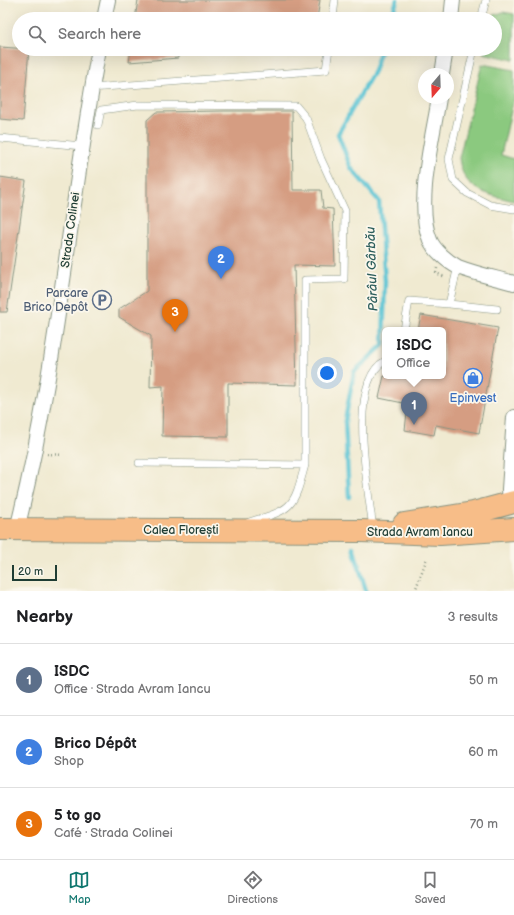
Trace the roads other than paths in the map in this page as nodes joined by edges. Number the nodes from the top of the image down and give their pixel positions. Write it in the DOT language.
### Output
graph roads {
  1 [pos="108,0"];
  2 [pos="335,0"];
  3 [pos="454,0"];
  4 [pos="486,0"];
  5 [pos="105,12"];
  6 [pos="334,12"];
  7 [pos="452,12"];
  8 [pos="483,12"];
  9 [pos="98,56"];
  10 [pos="328,56"];
  11 [pos="445,56"];
  12 [pos="472,56"];
  13 [pos="443,68"];
  14 [pos="91,88"];
  15 [pos="438,104"];
  16 [pos="98,125"];
  17 [pos="0,138"];
  18 [pos="82,146"];
  19 [pos="514,209"];
  20 [pos="458,266"];
  21 [pos="514,283"];
  22 [pos="449,304"];
  23 [pos="496,309"];
  24 [pos="405,327"];
  25 [pos="382,362"];
  26 [pos="514,417"];
  27 [pos="139,463"];
  28 [pos="305,465"];
  29 [pos="512,503"];
  30 [pos="8,529"];
  31 [pos="512,529"];
  32 [pos="224,530"];
  33 [pos="364,530"];
  1 -- 5 [label="street"];
  2 -- 6 [label="lane"];
  3 -- 7 [label="street"];
  4 -- 8 [label="lane"];
  9 -- 14 [label="street, Strada Colinei"];
  10 -- 14 [label="lane"];
  11 -- 13 [label="street"];
  12 -- 19 [label="lane"];
  14 -- 18 [label="street, Strada Colinei"];
  15 -- 20 [label="street"];
  16 -- 28 [label="lane"];
  17 -- 18 [label="lane"];
  18 -- 30 [label="street, Strada Colinei"];
  20 -- 21 [label="street"];
  20 -- 22 [label="lane"];
  22 -- 23 [label="lane"];
  22 -- 24 [label="lane"];
  25 -- 33 [label="lane"];
  26 -- 29 [label="street"];
  27 -- 28 [label="lane"];
  28 -- 32 [label="lane"];
  29 -- 33 [label="main road, Strada Avram Iancu"];
  30 -- 32 [label="main road, Calea Florești"];
  31 -- 33 [label="main road, Strada Avram Iancu"];
  32 -- 33 [label="main road, Calea Florești"];
}
